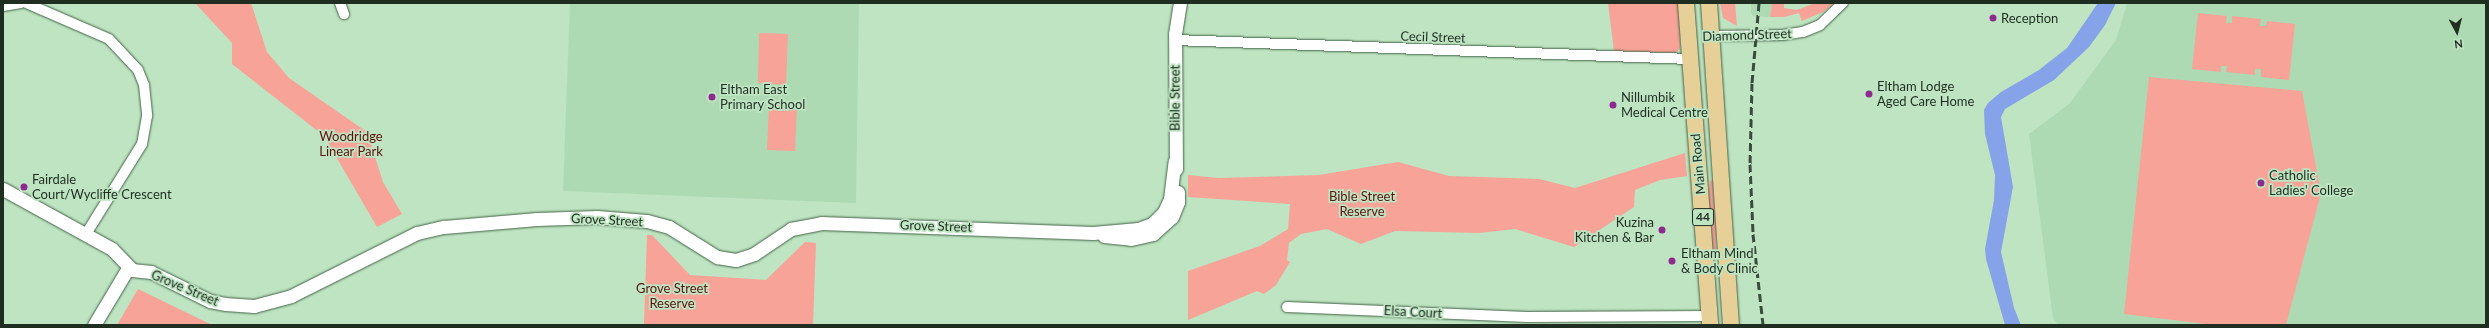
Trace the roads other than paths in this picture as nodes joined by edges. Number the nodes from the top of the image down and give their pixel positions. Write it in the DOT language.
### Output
graph roads {
  1 [pos="21,3"];
  2 [pos="26,3"];
  3 [pos="340,3"];
  4 [pos="1169,3"];
  5 [pos="1180,3"];
  6 [pos="1686,3"];
  7 [pos="1709,3"];
  8 [pos="1843,3"];
  9 [pos="3,6"];
  10 [pos="344,14"];
  11 [pos="1711,36"];
  12 [pos="1175,37"];
  13 [pos="1689,37"];
  14 [pos="1712,58"];
  15 [pos="1690,59"];
  16 [pos="3,189"];
  17 [pos="1165,219"];
  18 [pos="86,234"];
  19 [pos="128,268"];
  20 [pos="1288,307"];
  21 [pos="1500,320"];
  22 [pos="1710,320"];
  23 [pos="1731,320"];
  24 [pos="94,325"];
  1 -- 9 [label="street"];
  2 -- 18 [label="street"];
  3 -- 10 [label="street"];
  4 -- 12 [label="street, Bible Street"];
  5 -- 12 [label="street, Bible Street"];
  6 -- 13 [label="main road, Main Road / 44"];
  7 -- 11 [label="main road, Main Road / 44"];
  8 -- 11 [label="street, Diamond Street"];
  11 -- 13 [label="main road, Diamond Street"];
  11 -- 14 [label="main road, Main Road / 44"];
  12 -- 15 [label="street, Cecil Street"];
  12 -- 17 [label="street, Bible Street"];
  13 -- 15 [label="main road, Main Road / 44"];
  14 -- 15 [label="main road"];
  14 -- 23 [label="main road, Main Road / 44"];
  15 -- 22 [label="main road, Main Road / 44"];
  16 -- 18 [label="street"];
  17 -- 19 [label="street, Grove Street"];
  18 -- 19 [label="street"];
  19 -- 24 [label="street"];
  20 -- 21 [label="street, Elsa Court"];
  21 -- 22 [label="street, Elsa Court"];
  22 -- 23 [label="main road, Elsa Court"];
}
